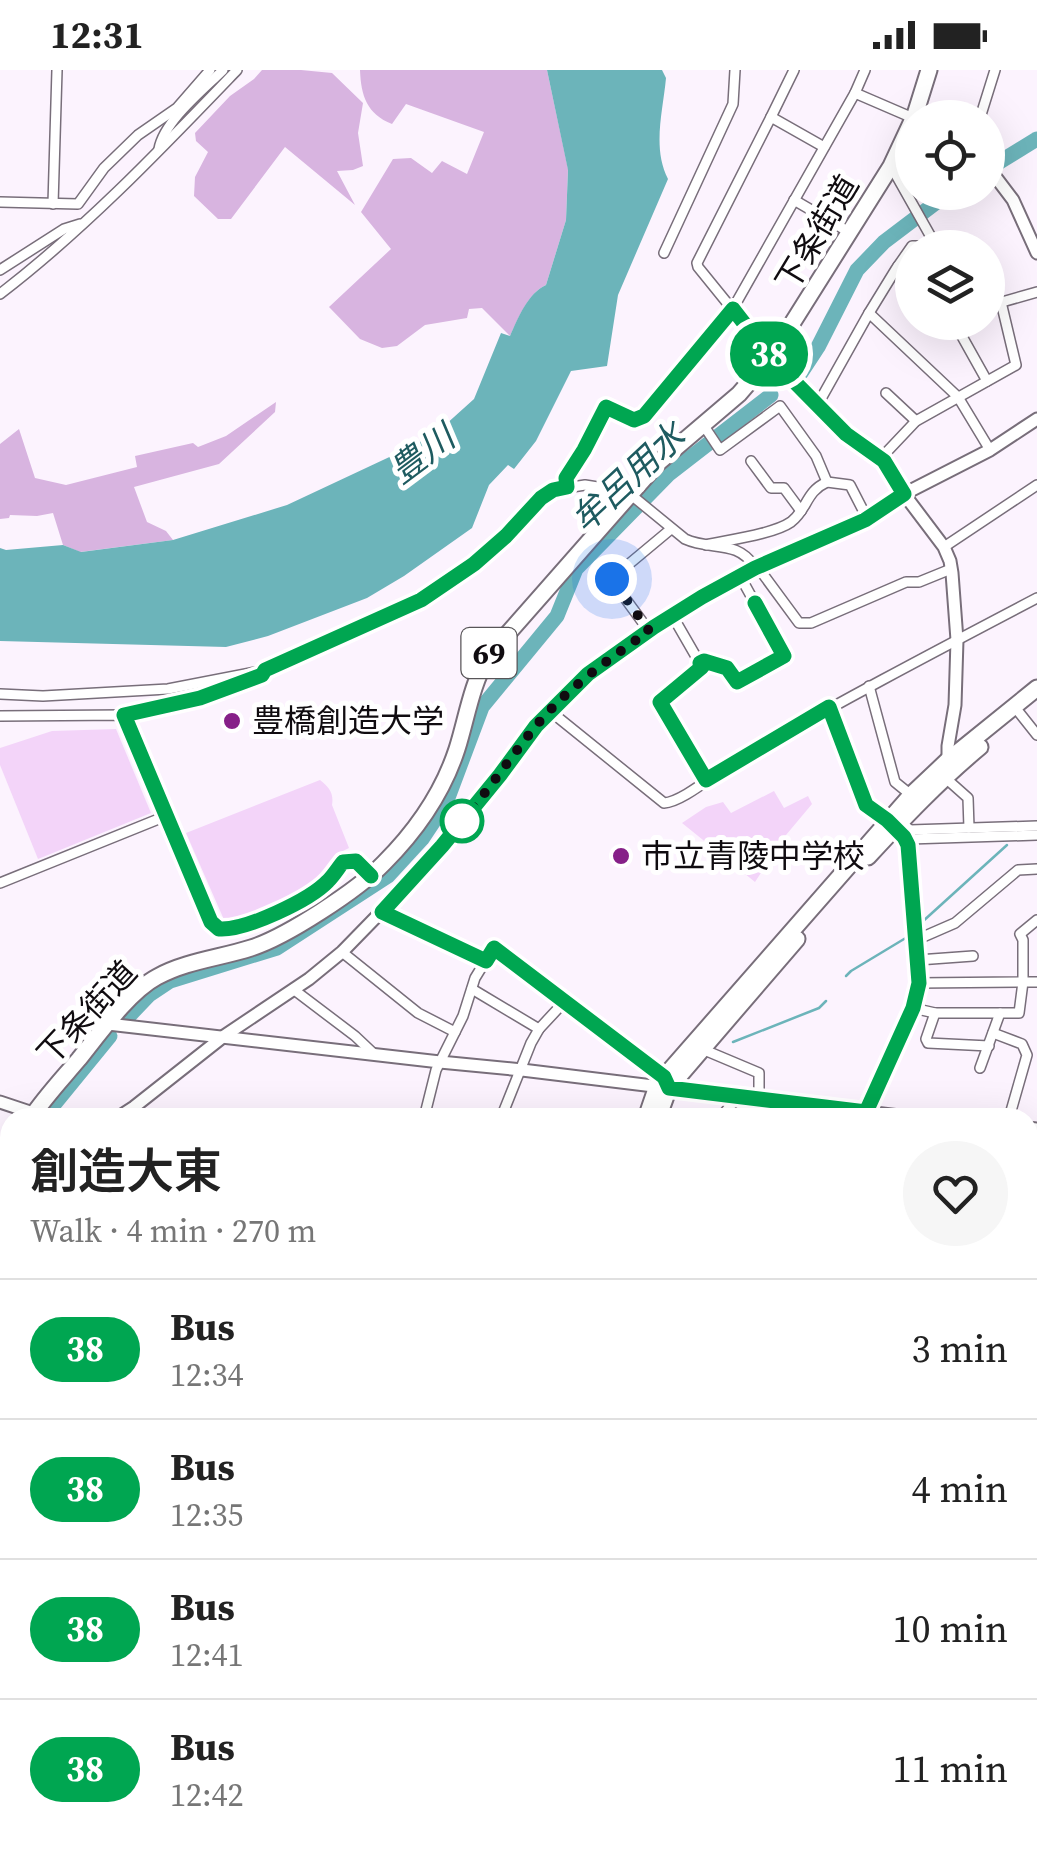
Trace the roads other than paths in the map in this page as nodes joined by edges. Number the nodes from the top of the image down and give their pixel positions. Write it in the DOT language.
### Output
graph roads {
  1 [pos="58,70"];
  2 [pos="210,70"];
  3 [pos="224,70"];
  4 [pos="236,70"];
  5 [pos="735,70"];
  6 [pos="794,70"];
  7 [pos="866,70"];
  8 [pos="929,70"];
  9 [pos="995,70"];
  10 [pos="855,94"];
  11 [pos="919,100"];
  12 [pos="986,100"];
  13 [pos="179,110"];
  14 [pos="895,111"];
  15 [pos="771,117"];
  16 [pos="824,147"];
  17 [pos="158,152"];
  18 [pos="895,157"];
  19 [pos="891,166"];
  20 [pos="1005,189"];
  21 [pos="794,200"];
  22 [pos="0,202"];
  23 [pos="53,204"];
  24 [pos="84,223"];
  25 [pos="928,230"];
  26 [pos="849,232"];
  27 [pos="1036,245"];
  28 [pos="664,253"];
  29 [pos="0,270"];
  30 [pos="895,271"];
  31 [pos="1037,292"];
  32 [pos="0,294"];
  33 [pos="1005,301"];
  34 [pos="732,311"];
  35 [pos="869,313"];
  36 [pos="1005,319"];
  37 [pos="964,340"];
  38 [pos="771,358"];
  39 [pos="987,381"];
  40 [pos="886,393"];
  41 [pos="958,397"];
  42 [pos="818,404"];
  43 [pos="1037,419"];
  44 [pos="916,421"];
  45 [pos="709,435"];
  46 [pos="990,450"];
  47 [pos="881,458"];
  48 [pos="751,460"];
  49 [pos="827,482"];
  50 [pos="1037,485"];
  51 [pos="567,487"];
  52 [pos="904,494"];
  53 [pos="631,497"];
  54 [pos="802,511"];
  55 [pos="867,518"];
  56 [pos="670,529"];
  57 [pos="706,544"];
  58 [pos="944,547"];
  59 [pos="756,567"];
  60 [pos="951,569"];
  61 [pos="740,576"];
  62 [pos="1037,598"];
  63 [pos="672,615"];
  64 [pos="649,631"];
  65 [pos="957,640"];
  66 [pos="700,663"];
  67 [pos="265,670"];
  68 [pos="869,686"];
  69 [pos="1037,688"];
  70 [pos="0,694"];
  71 [pos="1037,700"];
  72 [pos="829,707"];
  73 [pos="1017,710"];
  74 [pos="550,711"];
  75 [pos="124,715"];
  76 [pos="0,716"];
  77 [pos="1037,735"];
  78 [pos="948,767"];
  79 [pos="706,780"];
  80 [pos="910,795"];
  81 [pos="166,816"];
  82 [pos="1037,826"];
  83 [pos="968,828"];
  84 [pos="901,831"];
  85 [pos="1037,836"];
  86 [pos="1037,869"];
  87 [pos="371,876"];
  88 [pos="0,883"];
  89 [pos="382,912"];
  90 [pos="1037,920"];
  91 [pos="916,940"];
  92 [pos="342,952"];
  93 [pos="973,956"];
  94 [pos="918,960"];
  95 [pos="486,961"];
  96 [pos="1023,982"];
  97 [pos="1037,982"];
  98 [pos="919,983"];
  99 [pos="472,989"];
  100 [pos="293,990"];
  101 [pos="564,1001"];
  102 [pos="913,1008"];
  103 [pos="935,1013"];
  104 [pos="1000,1014"];
  105 [pos="108,1024"];
  106 [pos="539,1030"];
  107 [pos="455,1032"];
  108 [pos="994,1034"];
  109 [pos="224,1036"];
  110 [pos="989,1046"];
  111 [pos="702,1050"];
  112 [pos="375,1055"];
  113 [pos="440,1062"];
  114 [pos="980,1068"];
  115 [pos="522,1070"];
  116 [pos="663,1084"];
  117 [pos="738,1097"];
  118 [pos="758,1100"];
  119 [pos="809,1106"];
  120 [pos="42,1108"];
  121 [pos="133,1108"];
  122 [pos="426,1108"];
  123 [pos="505,1108"];
  124 [pos="651,1108"];
  125 [pos="659,1108"];
  126 [pos="729,1108"];
  127 [pos="821,1108"];
  128 [pos="867,1108"];
  129 [pos="1013,1108"];
  1 -- 23 [label="street"];
  2 -- 13 [label="street"];
  3 -- 13 [label="street"];
  4 -- 17 [label="street"];
  5 -- 28 [label="street"];
  6 -- 15 [label="street"];
  7 -- 10 [label="street"];
  8 -- 11 [label="main road, 下条街道 / 69"];
  9 -- 12 [label="street"];
  10 -- 14 [label="street"];
  10 -- 16 [label="street"];
  13 -- 17 [label="street"];
  13 -- 23 [label="street"];
  15 -- 16 [label="street"];
  15 -- 34 [label="street"];
  16 -- 21 [label="street"];
  17 -- 24 [label="street"];
  18 -- 19 [label="main road, 下条街道 / 69"];
  19 -- 25 [label="street"];
  19 -- 26 [label="main road, 下条街道 / 69"];
  20 -- 27 [label="street"];
  21 -- 26 [label="street"];
  21 -- 34 [label="street"];
  22 -- 23 [label="street"];
  24 -- 29 [label="street"];
  24 -- 32 [label="street"];
  26 -- 38 [label="main road, 下条街道 / 69"];
  30 -- 35 [label="street"];
  31 -- 33 [label="street"];
  34 -- 38 [label="street"];
  34 -- 51 [label="street"];
  35 -- 41 [label="street"];
  35 -- 42 [label="street"];
  36 -- 39 [label="street"];
  37 -- 39 [label="street"];
  38 -- 42 [label="street"];
  38 -- 45 [label="main road, 下条街道 / 69"];
  39 -- 41 [label="street"];
  40 -- 44 [label="street"];
  41 -- 44 [label="street"];
  41 -- 46 [label="street"];
  42 -- 47 [label="street"];
  43 -- 46 [label="street"];
  44 -- 47 [label="street"];
  45 -- 49 [label="street"];
  45 -- 53 [label="main road, 下条街道 / 69"];
  46 -- 52 [label="street"];
  47 -- 52 [label="street"];
  48 -- 54 [label="street"];
  49 -- 54 [label="street"];
  49 -- 55 [label="street"];
  50 -- 58 [label="street"];
  51 -- 53 [label="street"];
  51 -- 67 [label="street"];
  52 -- 55 [label="street"];
  52 -- 58 [label="street"];
  53 -- 56 [label="street"];
  53 -- 87 [label="main road, 下条街道 / 69"];
  54 -- 57 [label="street"];
  55 -- 59 [label="street"];
  56 -- 57 [label="street"];
  56 -- 64 [label="street"];
  57 -- 59 [label="street"];
  58 -- 60 [label="street"];
  59 -- 60 [label="street"];
  59 -- 61 [label="street"];
  60 -- 65 [label="street"];
  61 -- 63 [label="street"];
  61 -- 66 [label="street"];
  62 -- 65 [label="street"];
  63 -- 64 [label="street"];
  63 -- 66 [label="street"];
  64 -- 74 [label="street"];
  65 -- 68 [label="street"];
  65 -- 78 [label="street"];
  66 -- 79 [label="street"];
  67 -- 70 [label="street"];
  67 -- 75 [label="street"];
  68 -- 72 [label="street"];
  68 -- 80 [label="street"];
  69 -- 73 [label="main road"];
  71 -- 73 [label="main road"];
  72 -- 79 [label="street"];
  72 -- 84 [label="street"];
  73 -- 77 [label="street"];
  73 -- 78 [label="main road"];
  74 -- 79 [label="street"];
  74 -- 89 [label="street"];
  75 -- 76 [label="street"];
  75 -- 81 [label="street"];
  78 -- 80 [label="main road"];
  78 -- 83 [label="street"];
  78 -- 84 [label="main road"];
  80 -- 84 [label="main road"];
  81 -- 87 [label="street"];
  81 -- 88 [label="street"];
  82 -- 83 [label="street"];
  83 -- 84 [label="street"];
  84 -- 85 [label="street"];
  84 -- 91 [label="street"];
  84 -- 111 [label="main road"];
  84 -- 116 [label="main road"];
  86 -- 91 [label="street"];
  87 -- 105 [label="main road, 下条街道 / 69"];
  89 -- 92 [label="street"];
  89 -- 95 [label="street"];
  90 -- 96 [label="street"];
  91 -- 94 [label="street"];
  92 -- 100 [label="street"];
  92 -- 107 [label="street"];
  93 -- 94 [label="street"];
  94 -- 98 [label="street"];
  95 -- 99 [label="street"];
  95 -- 101 [label="street"];
  96 -- 97 [label="street"];
  96 -- 98 [label="street"];
  96 -- 104 [label="street"];
  98 -- 102 [label="street"];
  99 -- 106 [label="street"];
  99 -- 107 [label="street"];
  100 -- 109 [label="street"];
  100 -- 112 [label="street"];
  101 -- 106 [label="street"];
  101 -- 116 [label="street"];
  102 -- 103 [label="street"];
  102 -- 128 [label="street"];
  103 -- 104 [label="street"];
  103 -- 110 [label="street"];
  104 -- 108 [label="street"];
  105 -- 109 [label="street"];
  105 -- 120 [label="main road, 下条街道 / 69"];
  106 -- 115 [label="street"];
  107 -- 113 [label="street"];
  108 -- 110 [label="street"];
  108 -- 129 [label="street"];
  109 -- 112 [label="street"];
  109 -- 121 [label="street"];
  110 -- 114 [label="street"];
  111 -- 116 [label="main road"];
  111 -- 118 [label="street"];
  112 -- 113 [label="street"];
  113 -- 115 [label="street"];
  113 -- 122 [label="street"];
  115 -- 116 [label="street"];
  115 -- 123 [label="street"];
  116 -- 117 [label="street"];
  116 -- 124 [label="main road"];
  116 -- 125 [label="main road"];
  117 -- 118 [label="street"];
  117 -- 126 [label="street"];
  118 -- 119 [label="street"];
  119 -- 127 [label="street"];
}
